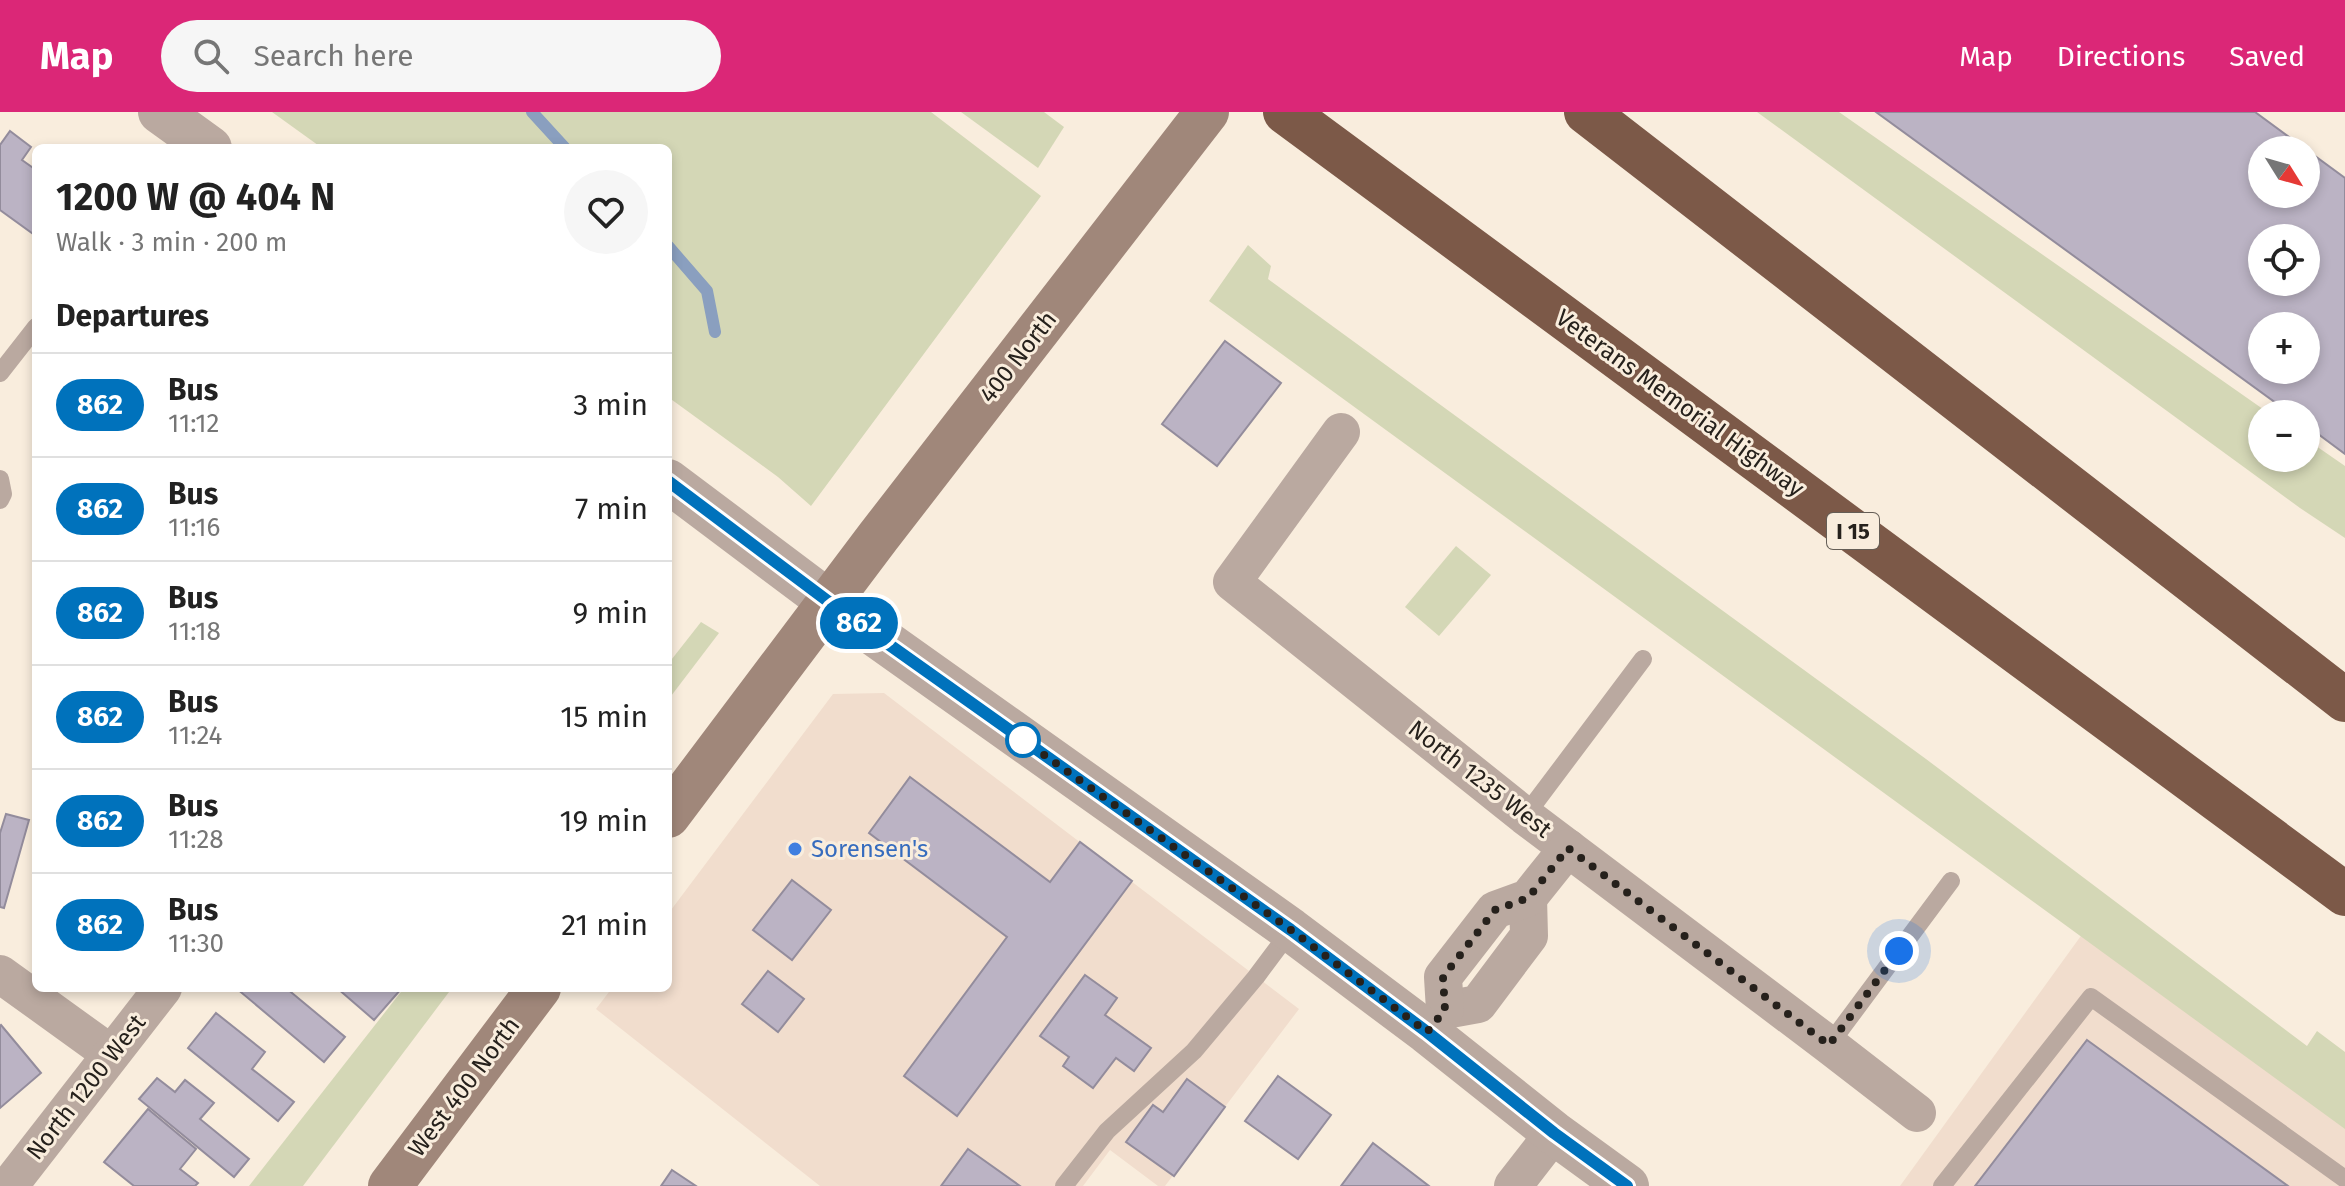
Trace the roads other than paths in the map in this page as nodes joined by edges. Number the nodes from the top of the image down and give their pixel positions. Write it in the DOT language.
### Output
graph roads {
  1 [pos="1207,112"];
  2 [pos="1285,112"];
  3 [pos="1586,112"];
  4 [pos="32,332"];
  5 [pos="0,373"];
  6 [pos="1341,432"];
  7 [pos="0,479"];
  8 [pos="672,484"];
  9 [pos="0,500"];
  10 [pos="829,602"];
  11 [pos="1643,659"];
  12 [pos="2345,700"];
  13 [pos="672,811"];
  14 [pos="1525,816"];
  15 [pos="1568,848"];
  16 [pos="1951,881"];
  17 [pos="2345,894"];
  18 [pos="1291,930"];
  19 [pos="0,974"];
  20 [pos="160,992"];
  21 [pos="536,992"];
  22 [pos="1436,1021"];
  23 [pos="1829,1045"];
  24 [pos="111,1054"];
  25 [pos="1917,1113"];
  26 [pos="1554,1133"];
  27 [pos="2345,1179"];
  28 [pos="9,1186"];
  29 [pos="390,1186"];
  30 [pos="1064,1186"];
  31 [pos="1513,1186"];
  32 [pos="1627,1186"];
  33 [pos="1942,1186"];
  1 -- 10 [label="main road, 400 North"];
  2 -- 17 [label="highway, Veterans Memorial Highway / I 15"];
  3 -- 12 [label="highway"];
  4 -- 5 [label="lane"];
  6 -- 14 [label="street, North 1235 West"];
  7 -- 9 [label="lane"];
  8 -- 10 [label="street"];
  10 -- 13 [label="main road"];
  10 -- 18 [label="street"];
  11 -- 14 [label="lane"];
  14 -- 15 [label="street, North 1235 West"];
  15 -- 22 [label="street"];
  15 -- 23 [label="street, North 1235 West"];
  16 -- 23 [label="lane"];
  18 -- 22 [label="street"];
  18 -- 30 [label="lane"];
  19 -- 24 [label="street"];
  20 -- 24 [label="street, North 1200 West"];
  21 -- 29 [label="main road, West 400 North"];
  22 -- 26 [label="street"];
  23 -- 25 [label="street, North 1235 West"];
  24 -- 28 [label="street, North 1200 West"];
  26 -- 31 [label="street"];
  26 -- 32 [label="street"];
  27 -- 33 [label="lane"];
}
